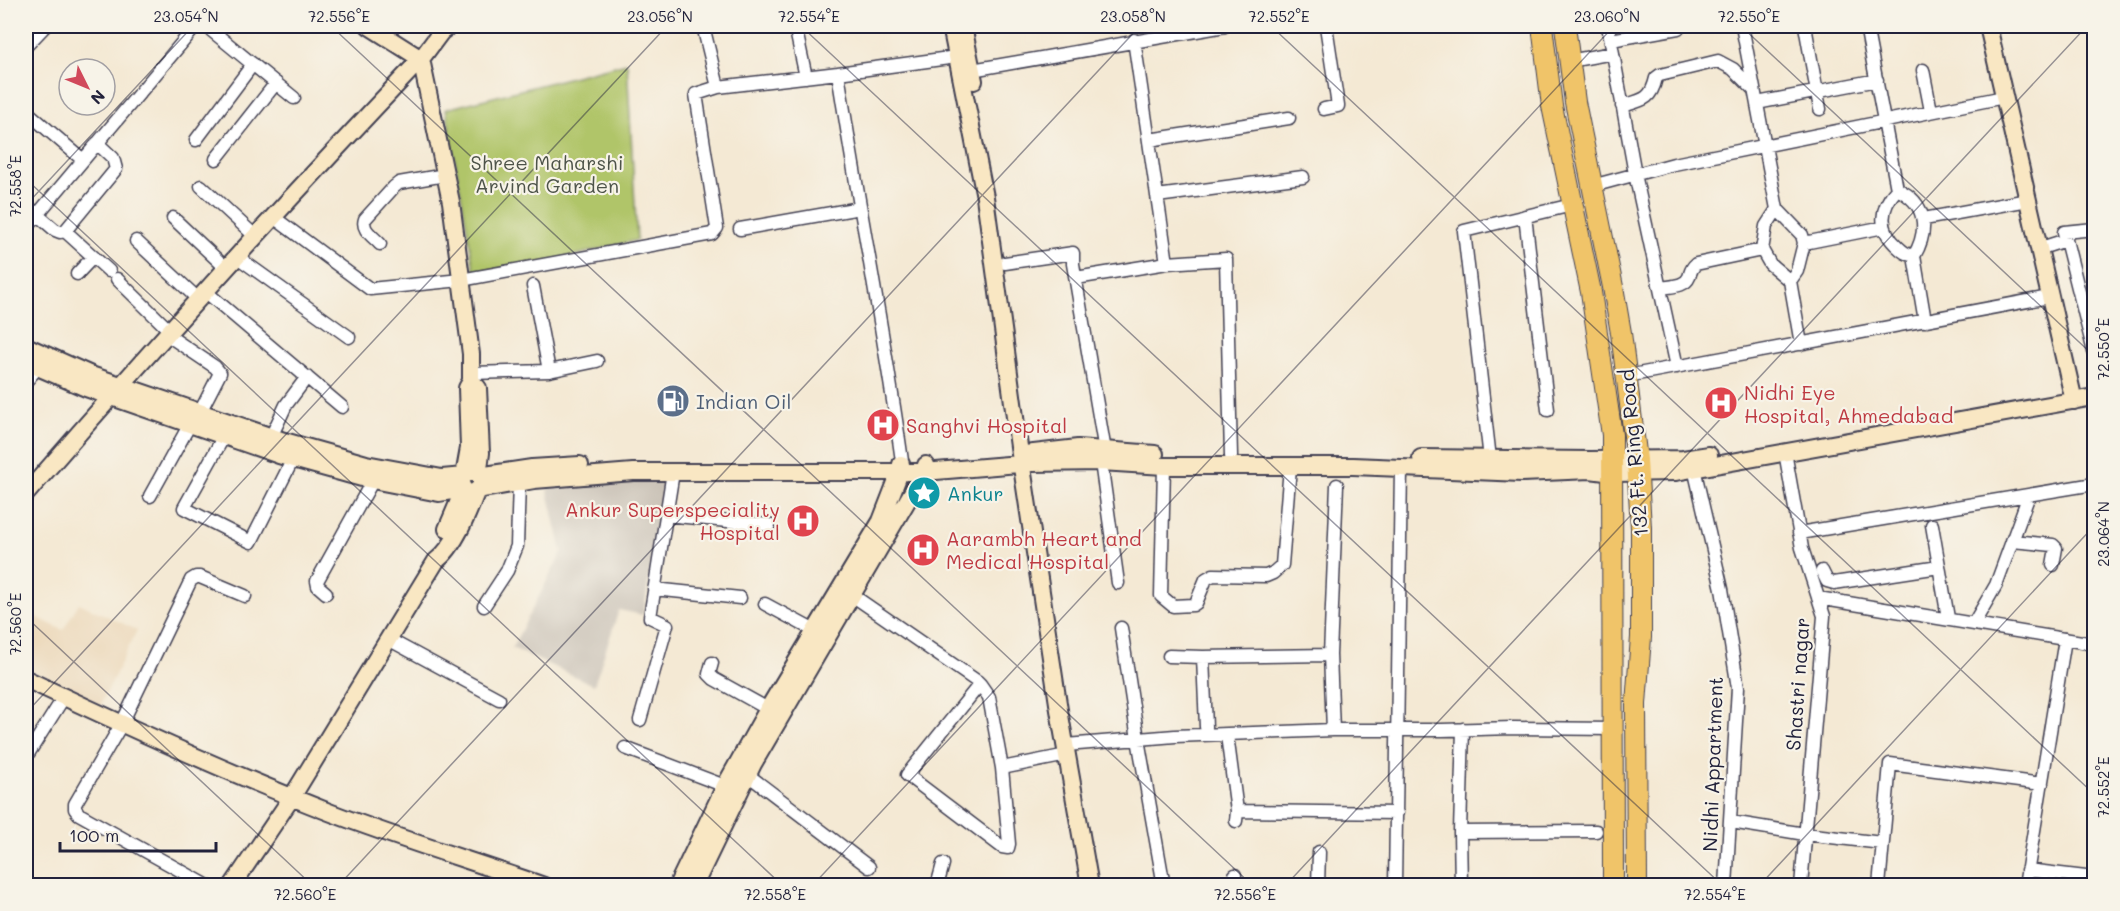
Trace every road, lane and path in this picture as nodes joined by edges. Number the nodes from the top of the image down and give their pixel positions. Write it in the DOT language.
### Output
graph roads {
  1 [pos="45,26"];
  2 [pos="196,26"];
  3 [pos="206,26"];
  4 [pos="369,26"];
  5 [pos="449,26"];
  6 [pos="703,26"];
  7 [pos="795,26"];
  8 [pos="951,26"];
  9 [pos="963,26"];
  10 [pos="1224,26"];
  11 [pos="1326,26"];
  12 [pos="1542,26"];
  13 [pos="1565,26"];
  14 [pos="1608,26"];
  15 [pos="1678,26"];
  16 [pos="1742,26"];
  17 [pos="1805,26"];
  18 [pos="1866,26"];
  19 [pos="1988,26"];
  20 [pos="1201,28"];
  21 [pos="1134,40"];
  22 [pos="26,46"];
  23 [pos="1612,46"];
  24 [pos="421,59"];
  25 [pos="1569,62"];
  26 [pos="254,64"];
  27 [pos="965,64"];
  28 [pos="1923,70"];
  29 [pos="838,73"];
  30 [pos="806,77"];
  31 [pos="1877,80"];
  32 [pos="276,83"];
  33 [pos="718,87"];
  34 [pos="1754,90"];
  35 [pos="1818,93"];
  36 [pos="2004,97"];
  37 [pos="294,98"];
  38 [pos="1757,103"];
  39 [pos="1622,106"];
  40 [pos="1323,108"];
  41 [pos="1820,109"];
  42 [pos="26,111"];
  43 [pos="1931,111"];
  44 [pos="1289,118"];
  45 [pos="1884,121"];
  46 [pos="195,140"];
  47 [pos="1149,140"];
  48 [pos="97,143"];
  49 [pos="1766,145"];
  50 [pos="216,159"];
  51 [pos="83,160"];
  52 [pos="1635,174"];
  53 [pos="445,175"];
  54 [pos="1303,177"];
  55 [pos="201,186"];
  56 [pos="1592,186"];
  57 [pos="1897,189"];
  58 [pos="1157,196"];
  59 [pos="2028,200"];
  60 [pos="1572,205"];
  61 [pos="26,206"];
  62 [pos="860,208"];
  63 [pos="1777,209"];
  64 [pos="37,215"];
  65 [pos="272,216"];
  66 [pos="1525,216"];
  67 [pos="173,218"];
  68 [pos="1924,219"];
  69 [pos="1884,227"];
  70 [pos="26,228"];
  71 [pos="740,229"];
  72 [pos="2094,229"];
  73 [pos="65,231"];
  74 [pos="255,236"];
  75 [pos="2066,240"];
  76 [pos="136,242"];
  77 [pos="1804,243"];
  78 [pos="380,244"];
  79 [pos="2038,249"];
  80 [pos="1762,250"];
  81 [pos="1914,256"];
  82 [pos="93,257"];
  83 [pos="231,262"];
  84 [pos="1005,262"];
  85 [pos="1167,263"];
  86 [pos="77,274"];
  87 [pos="1076,278"];
  88 [pos="461,280"];
  89 [pos="1790,281"];
  90 [pos="533,286"];
  91 [pos="1661,288"];
  92 [pos="201,295"];
  93 [pos="2049,297"];
  94 [pos="1925,321"];
  95 [pos="168,332"];
  96 [pos="349,337"];
  97 [pos="1801,344"];
  98 [pos="26,346"];
  99 [pos="2094,352"];
  100 [pos="597,361"];
  101 [pos="32,365"];
  102 [pos="1677,367"];
  103 [pos="549,371"];
  104 [pos="1627,376"];
  105 [pos="307,377"];
  106 [pos="471,377"];
  107 [pos="26,381"];
  108 [pos="2094,388"];
  109 [pos="115,390"];
  110 [pos="2072,396"];
  111 [pos="2094,397"];
  112 [pos="342,407"];
  113 [pos="1548,411"];
  114 [pos="195,418"];
  115 [pos="224,435"];
  116 [pos="272,437"];
  117 [pos="1785,452"];
  118 [pos="1103,456"];
  119 [pos="1231,456"];
  120 [pos="294,459"];
  121 [pos="1026,459"];
  122 [pos="1490,459"];
  123 [pos="1164,466"];
  124 [pos="1613,466"];
  125 [pos="1638,466"];
  126 [pos="901,467"];
  127 [pos="925,467"];
  128 [pos="1290,468"];
  129 [pos="1401,468"];
  130 [pos="1694,468"];
  131 [pos="673,472"];
  132 [pos="373,480"];
  133 [pos="519,482"];
  134 [pos="471,483"];
  135 [pos="2094,484"];
  136 [pos="1337,485"];
  137 [pos="26,494"];
  138 [pos="2029,495"];
  139 [pos="150,496"];
  140 [pos="666,515"];
  141 [pos="769,525"];
  142 [pos="1932,525"];
  143 [pos="1799,533"];
  144 [pos="2012,541"];
  145 [pos="2053,565"];
  146 [pos="1939,567"];
  147 [pos="1822,571"];
  148 [pos="1118,583"];
  149 [pos="654,589"];
  150 [pos="326,592"];
  151 [pos="852,595"];
  152 [pos="245,596"];
  153 [pos="740,598"];
  154 [pos="1818,598"];
  155 [pos="765,604"];
  156 [pos="484,606"];
  157 [pos="1948,618"];
  158 [pos="1974,623"];
  159 [pos="1121,628"];
  160 [pos="815,631"];
  161 [pos="388,639"];
  162 [pos="2066,639"];
  163 [pos="2094,644"];
  164 [pos="1330,655"];
  165 [pos="1169,656"];
  166 [pos="1203,657"];
  167 [pos="712,663"];
  168 [pos="26,679"];
  169 [pos="980,684"];
  170 [pos="63,697"];
  171 [pos="499,699"];
  172 [pos="768,709"];
  173 [pos="640,720"];
  174 [pos="121,724"];
  175 [pos="1206,727"];
  176 [pos="1463,729"];
  177 [pos="1614,729"];
  178 [pos="1333,730"];
  179 [pos="1398,730"];
  180 [pos="1227,735"];
  181 [pos="1138,739"];
  182 [pos="625,748"];
  183 [pos="1070,748"];
  184 [pos="26,757"];
  185 [pos="1002,768"];
  186 [pos="748,775"];
  187 [pos="2042,784"];
  188 [pos="725,786"];
  189 [pos="292,797"];
  190 [pos="1396,813"];
  191 [pos="1731,822"];
  192 [pos="1596,831"];
  193 [pos="1460,832"];
  194 [pos="1805,834"];
  195 [pos="1882,843"];
  196 [pos="1319,852"];
  197 [pos="943,864"];
  198 [pos="869,867"];
  199 [pos="2027,870"];
  200 [pos="2094,878"];
  201 [pos="208,885"];
  202 [pos="232,885"];
  203 [pos="544,885"];
  204 [pos="677,885"];
  205 [pos="694,885"];
  206 [pos="937,885"];
  207 [pos="1090,885"];
  208 [pos="1100,885"];
  209 [pos="1164,885"];
  210 [pos="1318,885"];
  211 [pos="1395,885"];
  212 [pos="1461,885"];
  213 [pos="1613,885"];
  214 [pos="1636,885"];
  215 [pos="1726,885"];
  216 [pos="1801,885"];
  217 [pos="1879,885"];
  218 [pos="2025,885"];
  1 -- 22 [label="street"];
  2 -- 48 [label="street"];
  3 -- 26 [label="street"];
  4 -- 24 [label="street"];
  5 -- 24 [label="street"];
  6 -- 33 [label="street"];
  7 -- 30 [label="street"];
  8 -- 27 [label="street"];
  9 -- 27 [label="street"];
  10 -- 20 [label="street"];
  11 -- 40 [label="street"];
  12 -- 60 [label="main road, 132 Ft. Ring Road"];
  13 -- 25 [label="main road, 132 Ft. Ring Road"];
  14 -- 23 [label="street"];
  15 -- 23 [label="street"];
  16 -- 34 [label="street"];
  17 -- 35 [label="street"];
  18 -- 31 [label="street"];
  19 -- 36 [label="street"];
  20 -- 21 [label="street"];
  21 -- 27 [label="street"];
  21 -- 47 [label="street"];
  23 -- 25 [label="street"];
  23 -- 39 [label="street"];
  24 -- 53 [label="street"];
  24 -- 65 [label="street"];
  25 -- 56 [label="main road, 132 Ft. Ring Road"];
  26 -- 32 [label="street"];
  26 -- 46 [label="street"];
  27 -- 29 [label="street"];
  27 -- 84 [label="street"];
  27 -- 121 [label="street"];
  28 -- 43 [label="street"];
  29 -- 30 [label="street"];
  29 -- 62 [label="street"];
  30 -- 33 [label="street"];
  31 -- 35 [label="street"];
  31 -- 45 [label="street"];
  32 -- 37 [label="street"];
  32 -- 50 [label="street"];
  33 -- 88 [label="street"];
  34 -- 38 [label="street"];
  34 -- 39 [label="street"];
  35 -- 38 [label="street"];
  35 -- 41 [label="street"];
  36 -- 43 [label="street"];
  36 -- 59 [label="street"];
  38 -- 49 [label="street"];
  39 -- 52 [label="street"];
  42 -- 51 [label="street"];
  43 -- 45 [label="street"];
  44 -- 47 [label="street"];
  45 -- 49 [label="street"];
  45 -- 57 [label="street"];
  47 -- 58 [label="street"];
  48 -- 51 [label="street"];
  48 -- 73 [label="street"];
  49 -- 52 [label="street"];
  49 -- 63 [label="street"];
  51 -- 64 [label="street"];
  52 -- 56 [label="street"];
  52 -- 91 [label="street"];
  53 -- 78 [label="street"];
  53 -- 88 [label="street"];
  54 -- 58 [label="street"];
  55 -- 74 [label="street"];
  56 -- 104 [label="main road, 132 Ft. Ring Road"];
  57 -- 68 [label="street"];
  57 -- 69 [label="street"];
  58 -- 85 [label="street"];
  59 -- 68 [label="street"];
  59 -- 79 [label="street"];
  60 -- 66 [label="street"];
  60 -- 124 [label="main road, 132 Ft. Ring Road"];
  61 -- 64 [label="street"];
  62 -- 71 [label="street"];
  62 -- 126 [label="street"];
  63 -- 77 [label="street"];
  63 -- 80 [label="street"];
  64 -- 70 [label="street"];
  64 -- 73 [label="street"];
  65 -- 74 [label="street"];
  65 -- 88 [label="street"];
  66 -- 113 [label="street"];
  66 -- 122 [label="street"];
  67 -- 83 [label="street"];
  68 -- 81 [label="street"];
  69 -- 77 [label="street"];
  69 -- 81 [label="street"];
  72 -- 75 [label="street"];
  73 -- 82 [label="street"];
  74 -- 83 [label="street"];
  75 -- 79 [label="street"];
  75 -- 99 [label="street"];
  76 -- 92 [label="street"];
  77 -- 89 [label="street"];
  79 -- 93 [label="street"];
  80 -- 89 [label="street"];
  80 -- 91 [label="street"];
  81 -- 94 [label="street"];
  82 -- 86 [label="street"];
  82 -- 95 [label="street"];
  83 -- 92 [label="street"];
  83 -- 96 [label="street"];
  84 -- 87 [label="street"];
  84 -- 121 [label="street"];
  85 -- 87 [label="street"];
  85 -- 119 [label="street"];
  87 -- 118 [label="street"];
  88 -- 106 [label="street"];
  89 -- 97 [label="street"];
  90 -- 103 [label="street"];
  91 -- 102 [label="street"];
  92 -- 95 [label="street"];
  92 -- 105 [label="street"];
  93 -- 94 [label="street"];
  93 -- 110 [label="street"];
  94 -- 97 [label="street"];
  95 -- 109 [label="street"];
  95 -- 114 [label="street"];
  97 -- 102 [label="street"];
  98 -- 109 [label="street"];
  100 -- 103 [label="street"];
  101 -- 107 [label="street"];
  101 -- 109 [label="street"];
  102 -- 104 [label="street"];
  103 -- 106 [label="street"];
  104 -- 125 [label="main road, 132 Ft. Ring Road"];
  105 -- 112 [label="street"];
  105 -- 116 [label="street"];
  106 -- 134 [label="street"];
  108 -- 110 [label="street"];
  109 -- 114 [label="street"];
  109 -- 137 [label="street"];
  110 -- 111 [label="street"];
  110 -- 117 [label="street"];
  110 -- 125 [label="street"];
  114 -- 115 [label="street"];
  114 -- 116 [label="street"];
  114 -- 139 [label="street"];
  115 -- 120 [label="street"];
  115 -- 120 [label="street"];
  116 -- 134 [label="street"];
  117 -- 130 [label="street"];
  117 -- 143 [label="street, Shastri nagar"];
  118 -- 119 [label="street"];
  118 -- 121 [label="street"];
  118 -- 123 [label="street"];
  118 -- 148 [label="street"];
  119 -- 122 [label="street"];
  120 -- 132 [label="street"];
  121 -- 127 [label="street"];
  121 -- 183 [label="street"];
  122 -- 124 [label="street"];
  123 -- 128 [label="street"];
  123 -- 128 [label="street"];
  124 -- 125 [label="street"];
  124 -- 129 [label="street"];
  124 -- 177 [label="main road, 132 Ft. Ring Road"];
  125 -- 130 [label="street"];
  125 -- 214 [label="main road, 132 Ft. Ring Road"];
  126 -- 127 [label="street"];
  126 -- 131 [label="street"];
  126 -- 134 [label="street"];
  126 -- 160 [label="street"];
  127 -- 151 [label="street"];
  128 -- 129 [label="street"];
  129 -- 179 [label="street"];
  130 -- 191 [label="street, Nidhi Appartment"];
  131 -- 133 [label="street"];
  131 -- 140 [label="street"];
  132 -- 134 [label="street"];
  132 -- 150 [label="street"];
  133 -- 134 [label="street"];
  133 -- 156 [label="street"];
  134 -- 161 [label="street"];
  135 -- 138 [label="street"];
  136 -- 164 [label="street"];
  138 -- 143 [label="street"];
  138 -- 144 [label="street"];
  140 -- 141 [label="street"];
  140 -- 149 [label="street"];
  142 -- 146 [label="street"];
  143 -- 154 [label="street, Shastri nagar"];
  144 -- 145 [label="street"];
  144 -- 158 [label="street"];
  146 -- 147 [label="street"];
  146 -- 157 [label="street"];
  149 -- 153 [label="street"];
  149 -- 173 [label="street"];
  151 -- 169 [label="street"];
  151 -- 186 [label="street"];
  152 -- 174 [label="street"];
  154 -- 157 [label="street"];
  154 -- 194 [label="street, Shastri nagar"];
  155 -- 160 [label="street"];
  157 -- 158 [label="street"];
  158 -- 162 [label="street"];
  159 -- 181 [label="street"];
  160 -- 172 [label="street"];
  161 -- 171 [label="street"];
  161 -- 189 [label="street"];
  162 -- 163 [label="street"];
  162 -- 187 [label="street"];
  164 -- 166 [label="street"];
  164 -- 178 [label="street"];
  165 -- 166 [label="street"];
  166 -- 175 [label="street"];
  167 -- 172 [label="street"];
  168 -- 170 [label="street"];
  169 -- 185 [label="street"];
  169 -- 185 [label="street"];
  170 -- 174 [label="street"];
  170 -- 184 [label="street"];
  172 -- 188 [label="street"];
  174 -- 189 [label="street"];
  174 -- 201 [label="street"];
  176 -- 177 [label="street"];
  176 -- 179 [label="street"];
  176 -- 193 [label="street"];
  177 -- 213 [label="main road, 132 Ft. Ring Road"];
  178 -- 179 [label="street"];
  178 -- 180 [label="street"];
  179 -- 190 [label="street"];
  180 -- 181 [label="street"];
  180 -- 190 [label="street"];
  181 -- 183 [label="street"];
  181 -- 209 [label="street"];
  182 -- 188 [label="street"];
  183 -- 185 [label="street"];
  183 -- 207 [label="street"];
  183 -- 208 [label="street"];
  186 -- 198 [label="street"];
  186 -- 205 [label="street"];
  187 -- 195 [label="street"];
  187 -- 199 [label="street"];
  188 -- 204 [label="street"];
  189 -- 202 [label="street"];
  189 -- 203 [label="street"];
  190 -- 211 [label="street"];
  191 -- 194 [label="street"];
  191 -- 215 [label="street, Nidhi Appartment"];
  192 -- 193 [label="street"];
  193 -- 212 [label="street"];
  194 -- 195 [label="street"];
  194 -- 216 [label="street, Shastri nagar"];
  195 -- 217 [label="street"];
  196 -- 210 [label="street"];
  197 -- 206 [label="street"];
  199 -- 200 [label="street"];
  199 -- 218 [label="street"];
}
